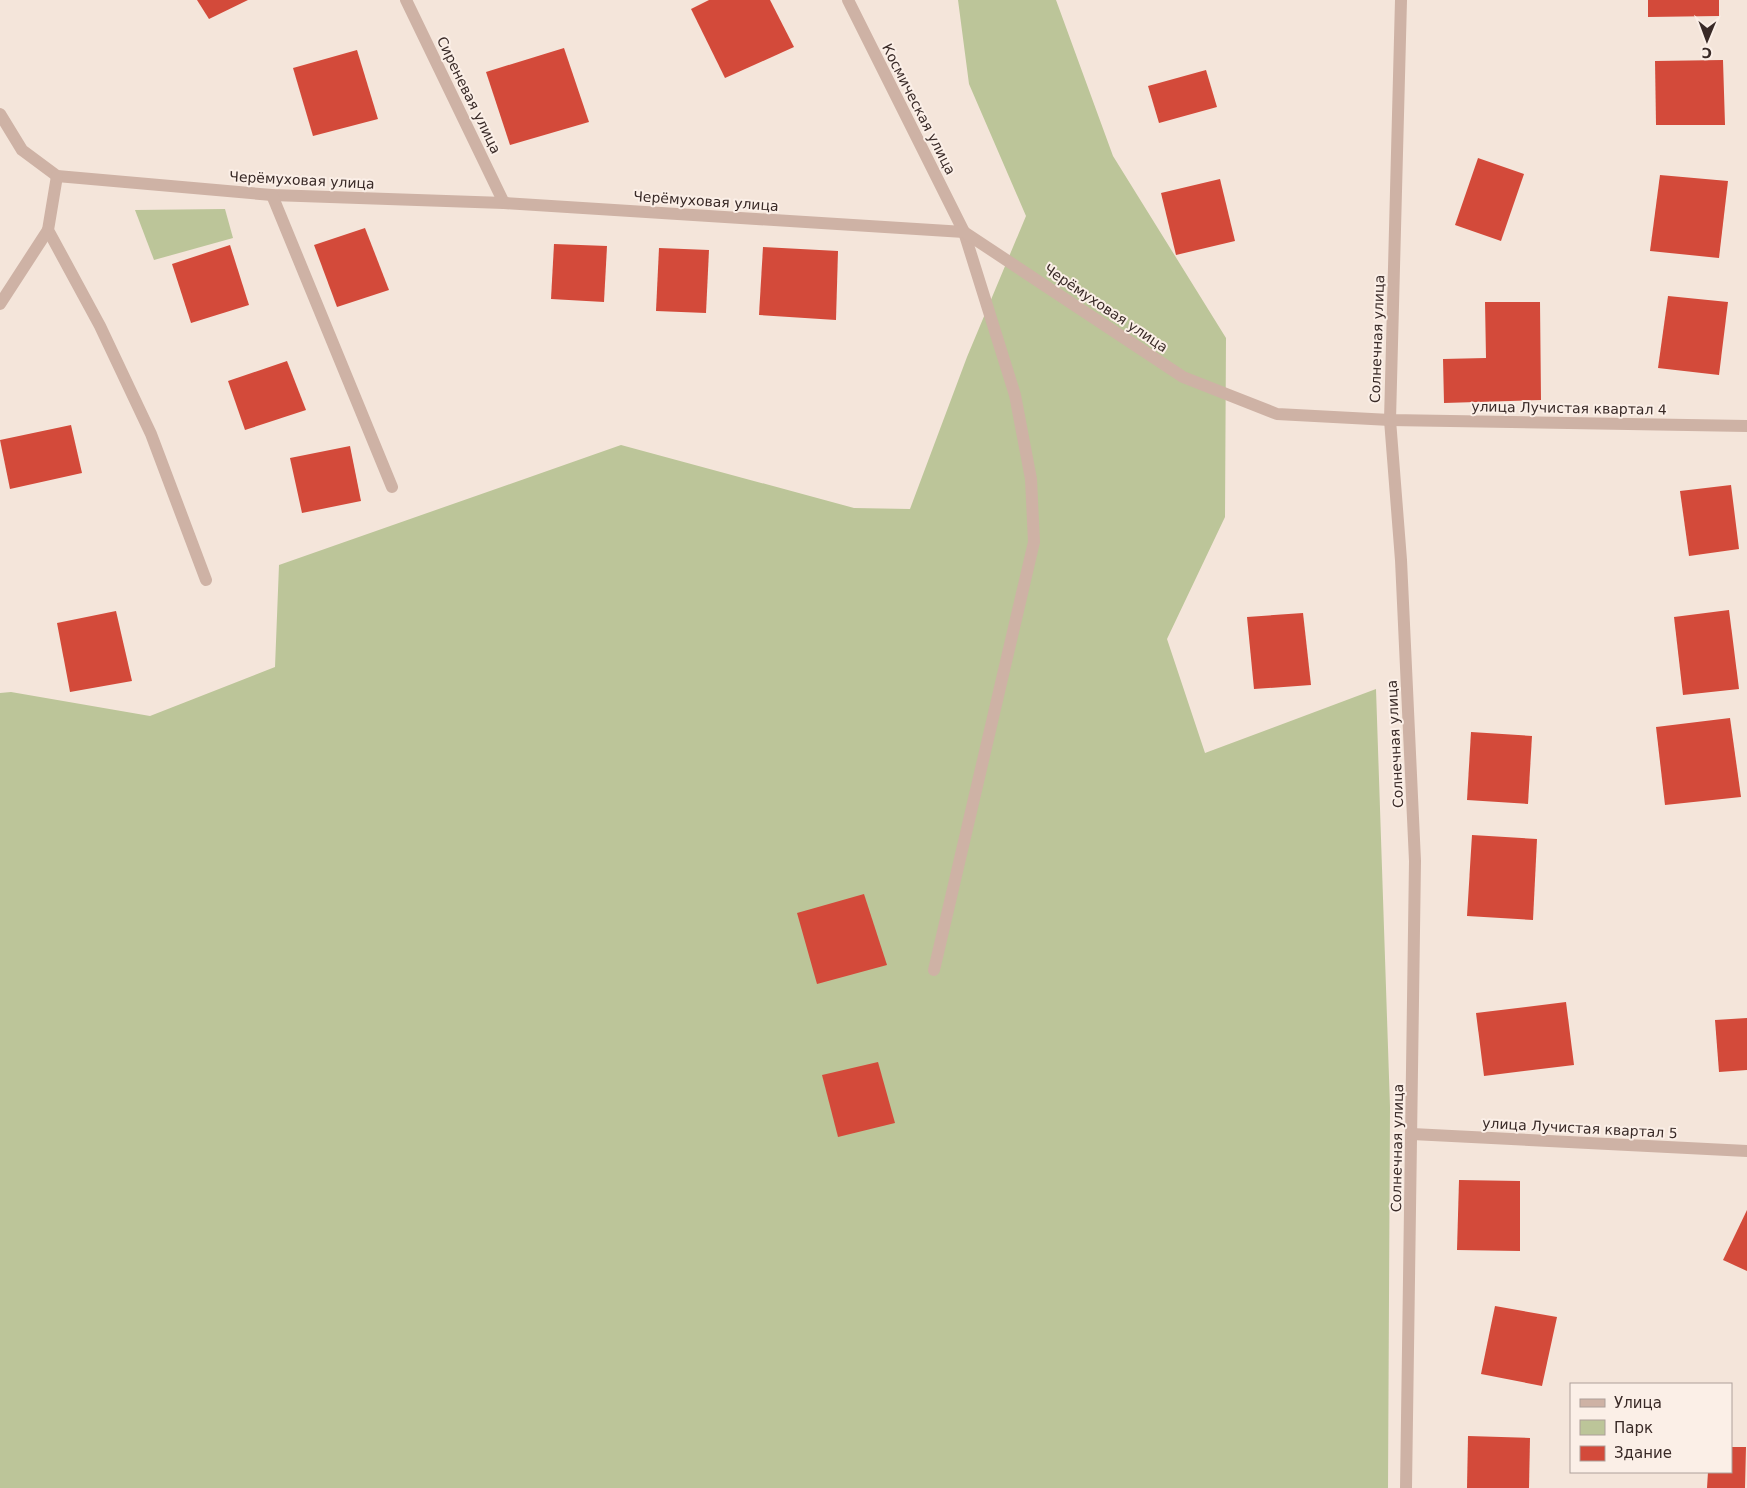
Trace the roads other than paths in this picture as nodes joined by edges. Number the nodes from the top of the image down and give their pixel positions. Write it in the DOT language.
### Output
graph roads {
  1 [pos="406,0"];
  2 [pos="848,0"];
  3 [pos="1401,0"];
  4 [pos="0,114"];
  5 [pos="57,176"];
  6 [pos="272,196"];
  7 [pos="504,203"];
  8 [pos="48,230"];
  9 [pos="964,232"];
  10 [pos="0,304"];
  11 [pos="1390,420"];
  12 [pos="1747,426"];
  13 [pos="392,487"];
  14 [pos="206,580"];
  15 [pos="934,970"];
  16 [pos="1412,1134"];
  17 [pos="1747,1151"];
  18 [pos="1406,1488"];
  1 -- 7 [label="street, Сиреневая улица"];
  2 -- 9 [label="street, Космическая улица"];
  3 -- 11 [label="street, Солнечная улица"];
  4 -- 5 [label="street"];
  5 -- 6 [label="street, Черёмуховая улица"];
  5 -- 8 [label="street"];
  6 -- 7 [label="street, Черёмуховая улица"];
  6 -- 13 [label="street"];
  7 -- 9 [label="street, Черёмуховая улица"];
  8 -- 10 [label="street"];
  8 -- 14 [label="street"];
  9 -- 11 [label="street, Черёмуховая улица"];
  9 -- 15 [label="street, Космическая улица"];
  11 -- 12 [label="street, улица Лучистая квартал 4"];
  11 -- 16 [label="street, Солнечная улица"];
  16 -- 17 [label="street, улица Лучистая квартал 5"];
  16 -- 18 [label="street, Солнечная улица"];
}
